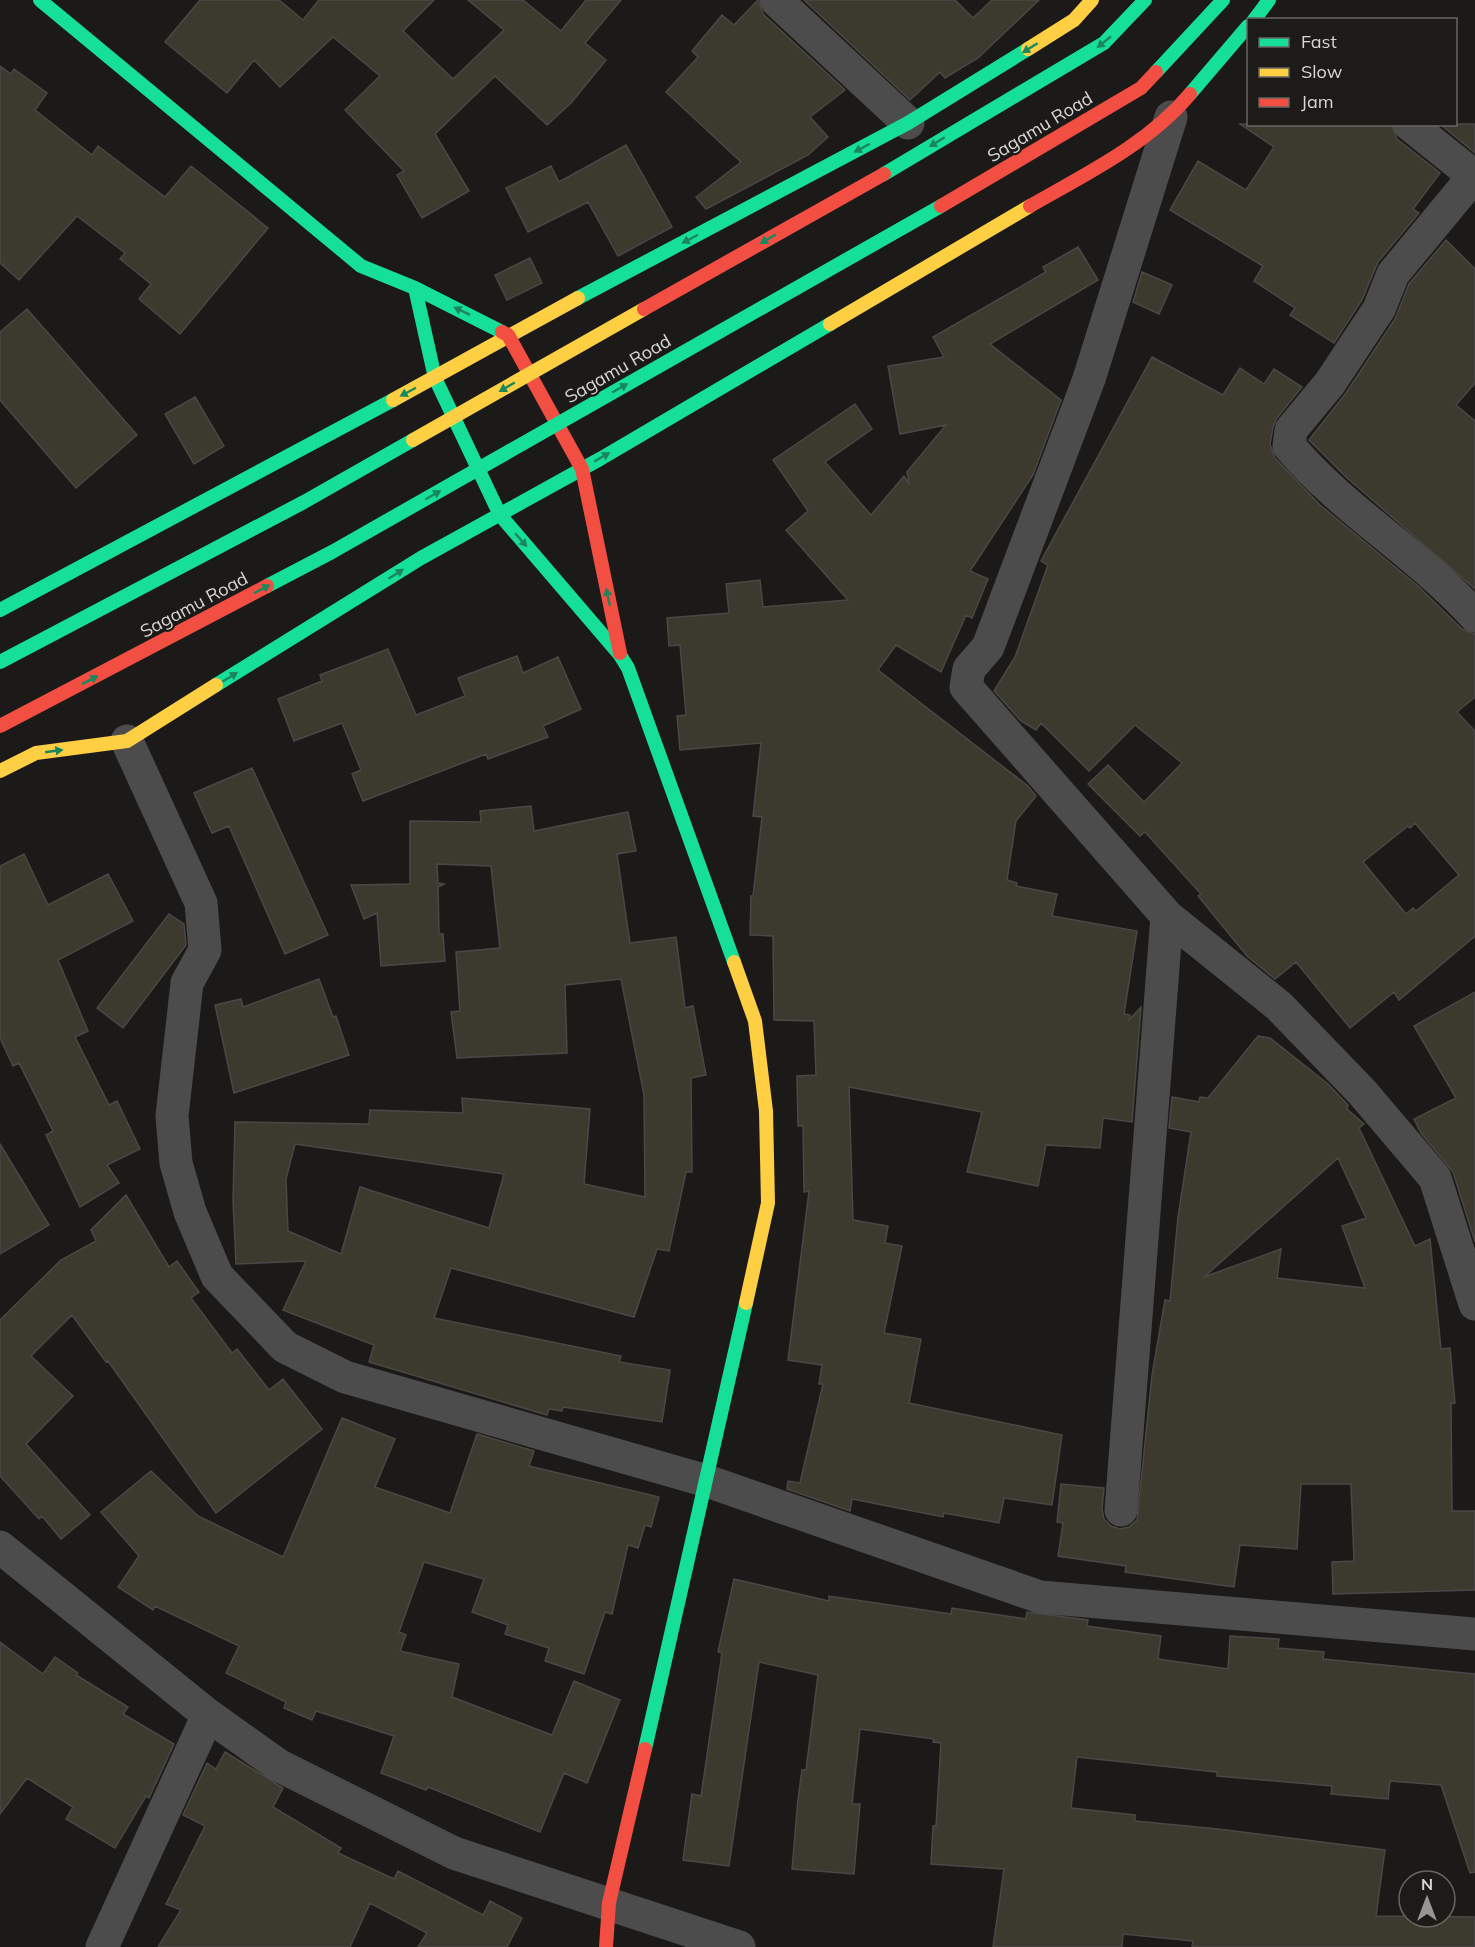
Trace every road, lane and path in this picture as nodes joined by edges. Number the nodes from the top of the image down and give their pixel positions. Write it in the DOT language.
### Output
graph roads {
  1 [pos="40,0"];
  2 [pos="776,0"];
  3 [pos="1092,0"];
  4 [pos="1145,0"];
  5 [pos="1224,0"];
  6 [pos="1247,33"];
  7 [pos="1171,117"];
  8 [pos="908,123"];
  9 [pos="1412,126"];
  10 [pos="1474,176"];
  11 [pos="415,288"];
  12 [pos="508,335"];
  13 [pos="435,378"];
  14 [pos="582,469"];
  15 [pos="500,514"];
  16 [pos="0,610"];
  17 [pos="1475,616"];
  18 [pos="620,655"];
  19 [pos="0,662"];
  20 [pos="0,726"];
  21 [pos="127,741"];
  22 [pos="0,771"];
  23 [pos="1167,916"];
  24 [pos="1475,1304"];
  25 [pos="707,1481"];
  26 [pos="1121,1510"];
  27 [pos="0,1547"];
  28 [pos="1475,1634"];
  29 [pos="208,1715"];
  30 [pos="609,1903"];
  31 [pos="102,1947"];
  32 [pos="606,1947"];
  33 [pos="739,1947"];
  1 -- 11 [label="main road"];
  2 -- 8 [label="street"];
  3 -- 8 [label="main road, one-way"];
  4 -- 19 [label="main road, one-way, bridge"];
  20 -- 5 [label="main road, Sagamu Road, one-way, bridge"];
  6 -- 7 [label="main road"];
  14 -- 7 [label="main road, one-way"];
  7 -- 23 [label="street"];
  8 -- 12 [label="main road, one-way"];
  9 -- 10 [label="street"];
  10 -- 17 [label="street"];
  12 -- 11 [label="main road, one-way"];
  11 -- 13 [label="main road"];
  12 -- 13 [label="main road"];
  12 -- 14 [label="main road"];
  13 -- 15 [label="main road"];
  13 -- 16 [label="main road, one-way"];
  14 -- 15 [label="main road"];
  18 -- 14 [label="main road, one-way"];
  15 -- 18 [label="main road, one-way"];
  21 -- 15 [label="main road, one-way"];
  18 -- 25 [label="main road"];
  22 -- 21 [label="main road, one-way"];
  21 -- 25 [label="street"];
  23 -- 24 [label="street"];
  23 -- 26 [label="street"];
  25 -- 28 [label="street"];
  25 -- 30 [label="main road"];
  27 -- 29 [label="street"];
  29 -- 30 [label="street"];
  29 -- 31 [label="street"];
  30 -- 32 [label="main road"];
  30 -- 33 [label="street"];
}
